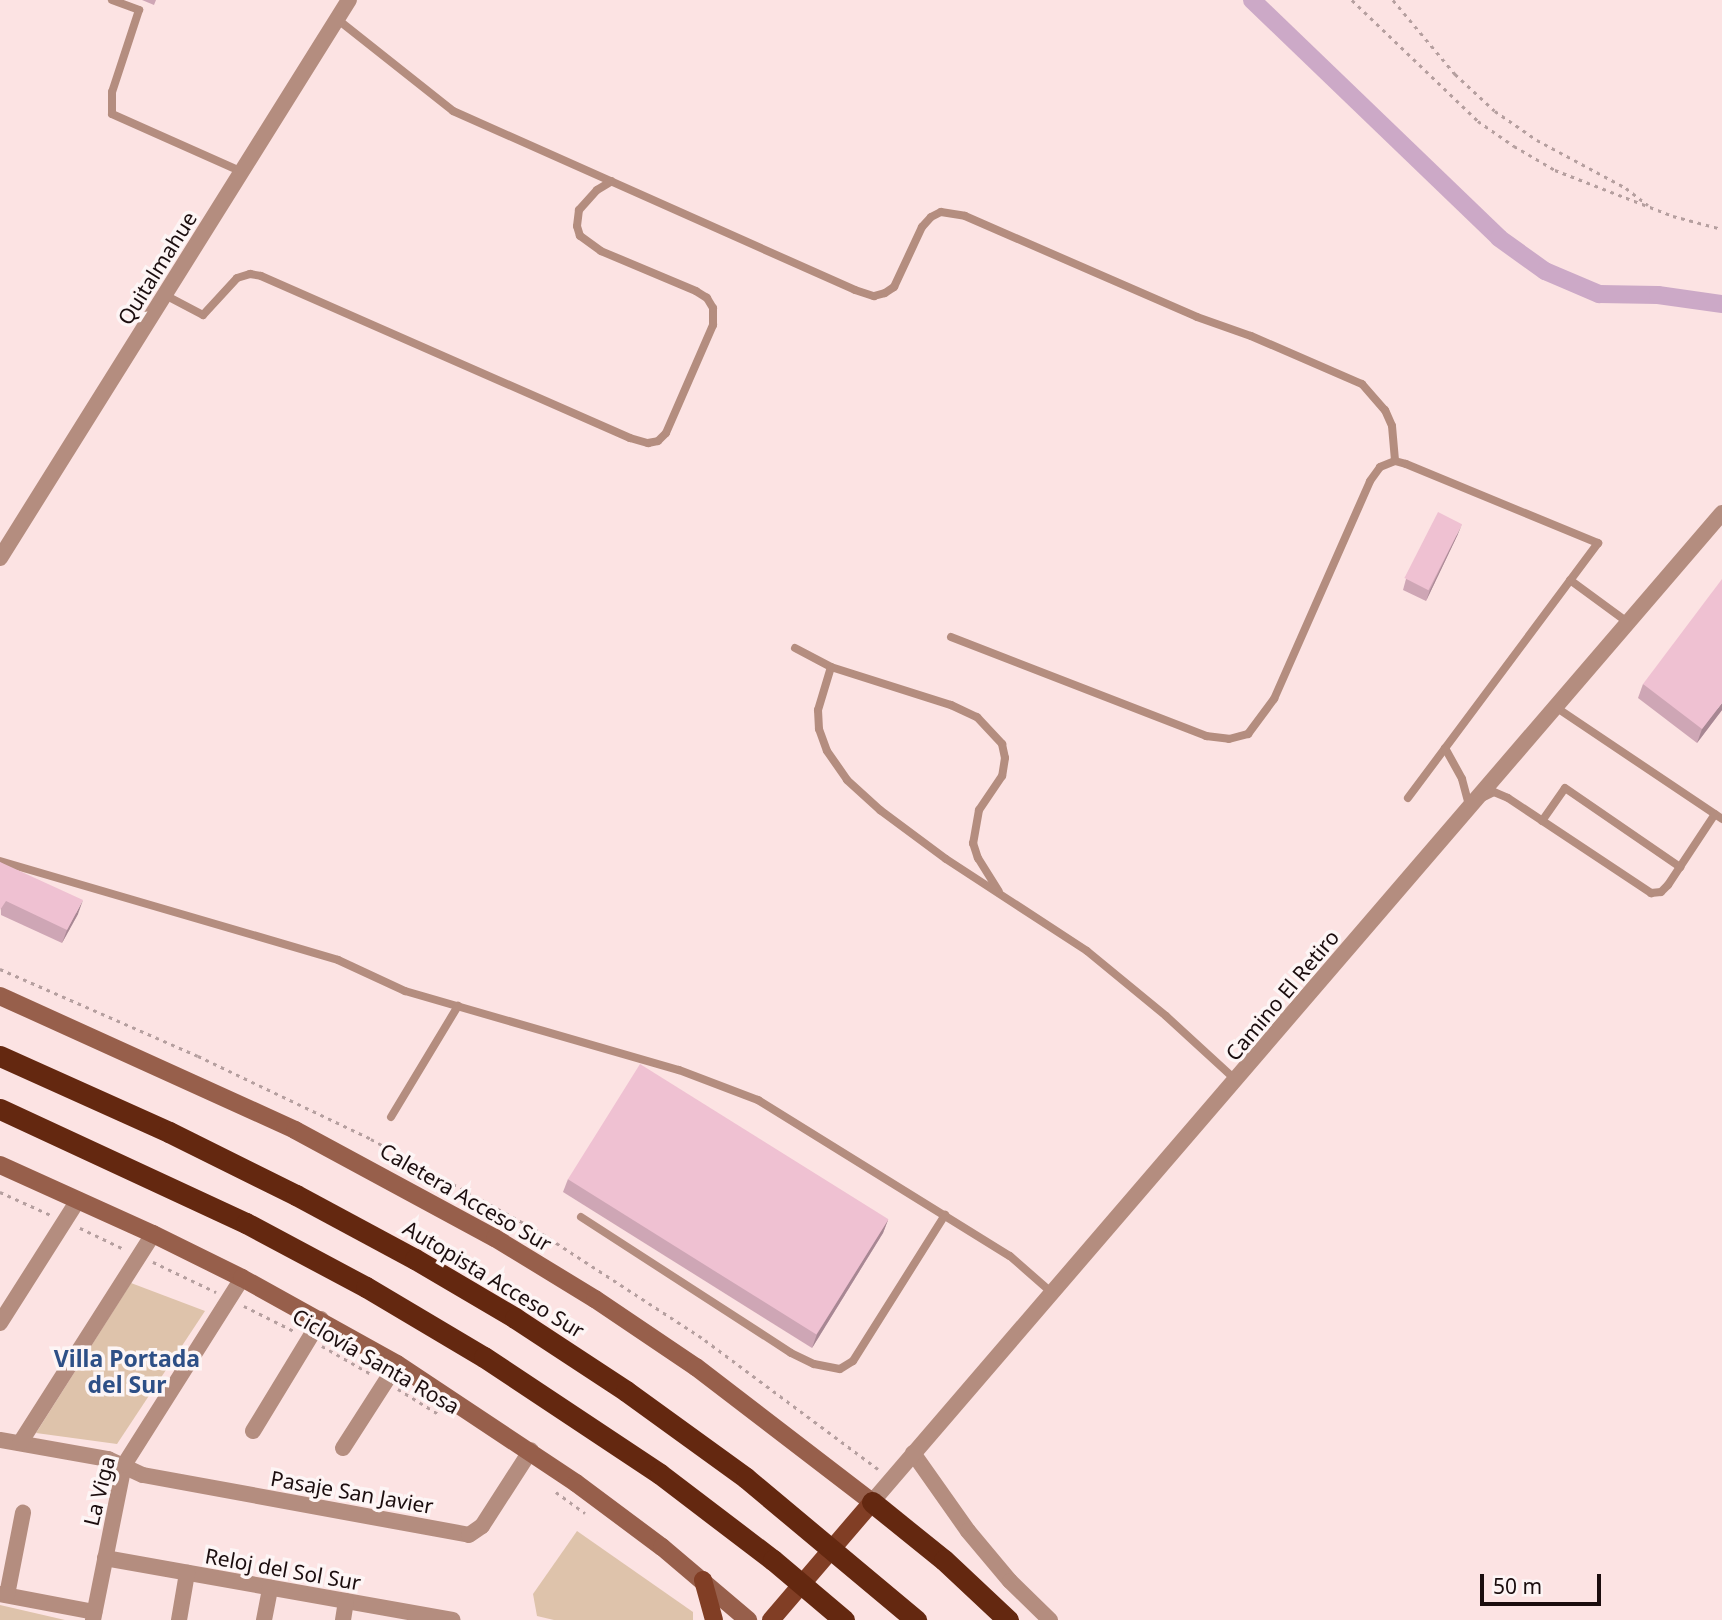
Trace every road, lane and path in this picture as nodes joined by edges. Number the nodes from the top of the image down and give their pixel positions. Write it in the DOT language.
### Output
graph roads {
  1 [pos="112,0"];
  2 [pos="349,0"];
  3 [pos="1352,0"];
  4 [pos="1393,0"];
  5 [pos="337,19"];
  6 [pos="242,172"];
  7 [pos="612,181"];
  8 [pos="1650,207"];
  9 [pos="1722,229"];
  10 [pos="165,296"];
  11 [pos="1395,461"];
  12 [pos="1722,513"];
  13 [pos="0,558"];
  14 [pos="1570,580"];
  15 [pos="1630,624"];
  16 [pos="951,637"];
  17 [pos="795,648"];
  18 [pos="831,667"];
  19 [pos="1557,708"];
  20 [pos="1445,748"];
  21 [pos="1408,798"];
  22 [pos="1473,804"];
  23 [pos="1719,817"];
  24 [pos="1542,821"];
  25 [pos="0,861"];
  26 [pos="1680,867"];
  27 [pos="1000,894"];
  28 [pos="0,996"];
  29 [pos="458,1006"];
  30 [pos="0,1056"];
  31 [pos="1237,1081"];
  32 [pos="0,1109"];
  33 [pos="391,1116"];
  34 [pos="1,1169"];
  35 [pos="0,1192"];
  36 [pos="78,1200"];
  37 [pos="945,1215"];
  38 [pos="581,1217"];
  39 [pos="65,1221"];
  40 [pos="153,1234"];
  41 [pos="140,1256"];
  42 [pos="242,1278"];
  43 [pos="1051,1292"];
  44 [pos="229,1298"];
  45 [pos="321,1319"];
  46 [pos="0,1323"];
  47 [pos="309,1339"];
  48 [pos="397,1364"];
  49 [pos="385,1382"];
  50 [pos="441,1415"];
  51 [pos="253,1431"];
  52 [pos="0,1440"];
  53 [pos="20,1443"];
  54 [pos="343,1448"];
  55 [pos="531,1450"];
  56 [pos="913,1453"];
  57 [pos="124,1465"];
  58 [pos="552,1489"];
  59 [pos="872,1502"];
  60 [pos="23,1513"];
  61 [pos="594,1520"];
  62 [pos="105,1558"];
  63 [pos="187,1573"];
  64 [pos="703,1580"];
  65 [pos="270,1588"];
  66 [pos="4,1595"];
  67 [pos="346,1601"];
  68 [pos="93,1616"];
  69 [pos="424,1617"];
  70 [pos="179,1620"];
  71 [pos="264,1620"];
  72 [pos="343,1620"];
  73 [pos="453,1620"];
  74 [pos="714,1620"];
  75 [pos="748,1620"];
  76 [pos="771,1620"];
  77 [pos="844,1620"];
  78 [pos="916,1620"];
  79 [pos="1008,1620"];
  80 [pos="1050,1620"];
  1 -- 6 [label="lane"];
  2 -- 5 [label="street, Quitalmahue"];
  3 -- 8 [label="path"];
  4 -- 8 [label="path"];
  5 -- 6 [label="street, Quitalmahue"];
  5 -- 7 [label="lane"];
  6 -- 10 [label="street, Quitalmahue"];
  7 -- 10 [label="lane"];
  7 -- 11 [label="lane"];
  8 -- 9 [label="path"];
  10 -- 13 [label="street, Quitalmahue"];
  11 -- 14 [label="lane"];
  11 -- 16 [label="lane"];
  12 -- 15 [label="street, Camino El Retiro"];
  14 -- 15 [label="lane"];
  14 -- 20 [label="lane"];
  15 -- 19 [label="street, Camino El Retiro"];
  17 -- 18 [label="lane"];
  18 -- 27 [label="lane"];
  18 -- 27 [label="lane"];
  19 -- 22 [label="street, Camino El Retiro"];
  19 -- 23 [label="lane"];
  20 -- 21 [label="lane"];
  20 -- 22 [label="lane"];
  22 -- 24 [label="lane"];
  22 -- 31 [label="street, Camino El Retiro"];
  23 -- 26 [label="lane"];
  24 -- 26 [label="lane"];
  24 -- 26 [label="lane"];
  25 -- 29 [label="lane"];
  27 -- 31 [label="lane"];
  28 -- 59 [label="main road, Caletera Acceso Sur"];
  29 -- 33 [label="lane"];
  29 -- 37 [label="lane"];
  30 -- 78 [label="highway, Autopista Acceso Sur"];
  31 -- 43 [label="street, Camino El Retiro"];
  32 -- 77 [label="highway"];
  34 -- 36 [label="main road"];
  35 -- 39 [label="path, Ciclovía Santa Rosa"];
  36 -- 39 [label="street"];
  36 -- 40 [label="main road"];
  37 -- 38 [label="lane"];
  37 -- 43 [label="lane"];
  39 -- 41 [label="path, Ciclovía Santa Rosa"];
  39 -- 46 [label="street"];
  40 -- 41 [label="street"];
  40 -- 42 [label="main road"];
  41 -- 44 [label="path, Ciclovía Santa Rosa"];
  41 -- 53 [label="street"];
  42 -- 44 [label="street, La Viga"];
  42 -- 45 [label="main road"];
  43 -- 56 [label="street, Camino El Retiro"];
  44 -- 47 [label="path, Ciclovía Santa Rosa"];
  44 -- 57 [label="street, La Viga"];
  45 -- 47 [label="street"];
  45 -- 48 [label="main road"];
  47 -- 49 [label="path, Ciclovía Santa Rosa"];
  47 -- 51 [label="street"];
  48 -- 49 [label="street"];
  48 -- 55 [label="main road"];
  49 -- 50 [label="path, Ciclovía Santa Rosa"];
  49 -- 54 [label="street"];
  52 -- 53 [label="street"];
  53 -- 57 [label="street"];
  55 -- 57 [label="street, Pasaje San Javier"];
  55 -- 64 [label="main road"];
  56 -- 59 [label="street, Camino El Retiro"];
  56 -- 80 [label="street"];
  57 -- 62 [label="street, La Viga"];
  58 -- 61 [label="path"];
  59 -- 76 [label="main road"];
  59 -- 79 [label="highway"];
  60 -- 66 [label="street"];
  62 -- 63 [label="street, Reloj del Sol Sur"];
  62 -- 68 [label="street, La Viga"];
  63 -- 65 [label="street, Reloj del Sol Sur"];
  63 -- 70 [label="street"];
  64 -- 74 [label="main road"];
  64 -- 75 [label="main road"];
  65 -- 67 [label="street, Reloj del Sol Sur"];
  65 -- 71 [label="street"];
  66 -- 68 [label="street"];
  67 -- 69 [label="street, Reloj del Sol Sur"];
  67 -- 72 [label="street"];
  69 -- 73 [label="street, Reloj del Sol Sur"];
}
